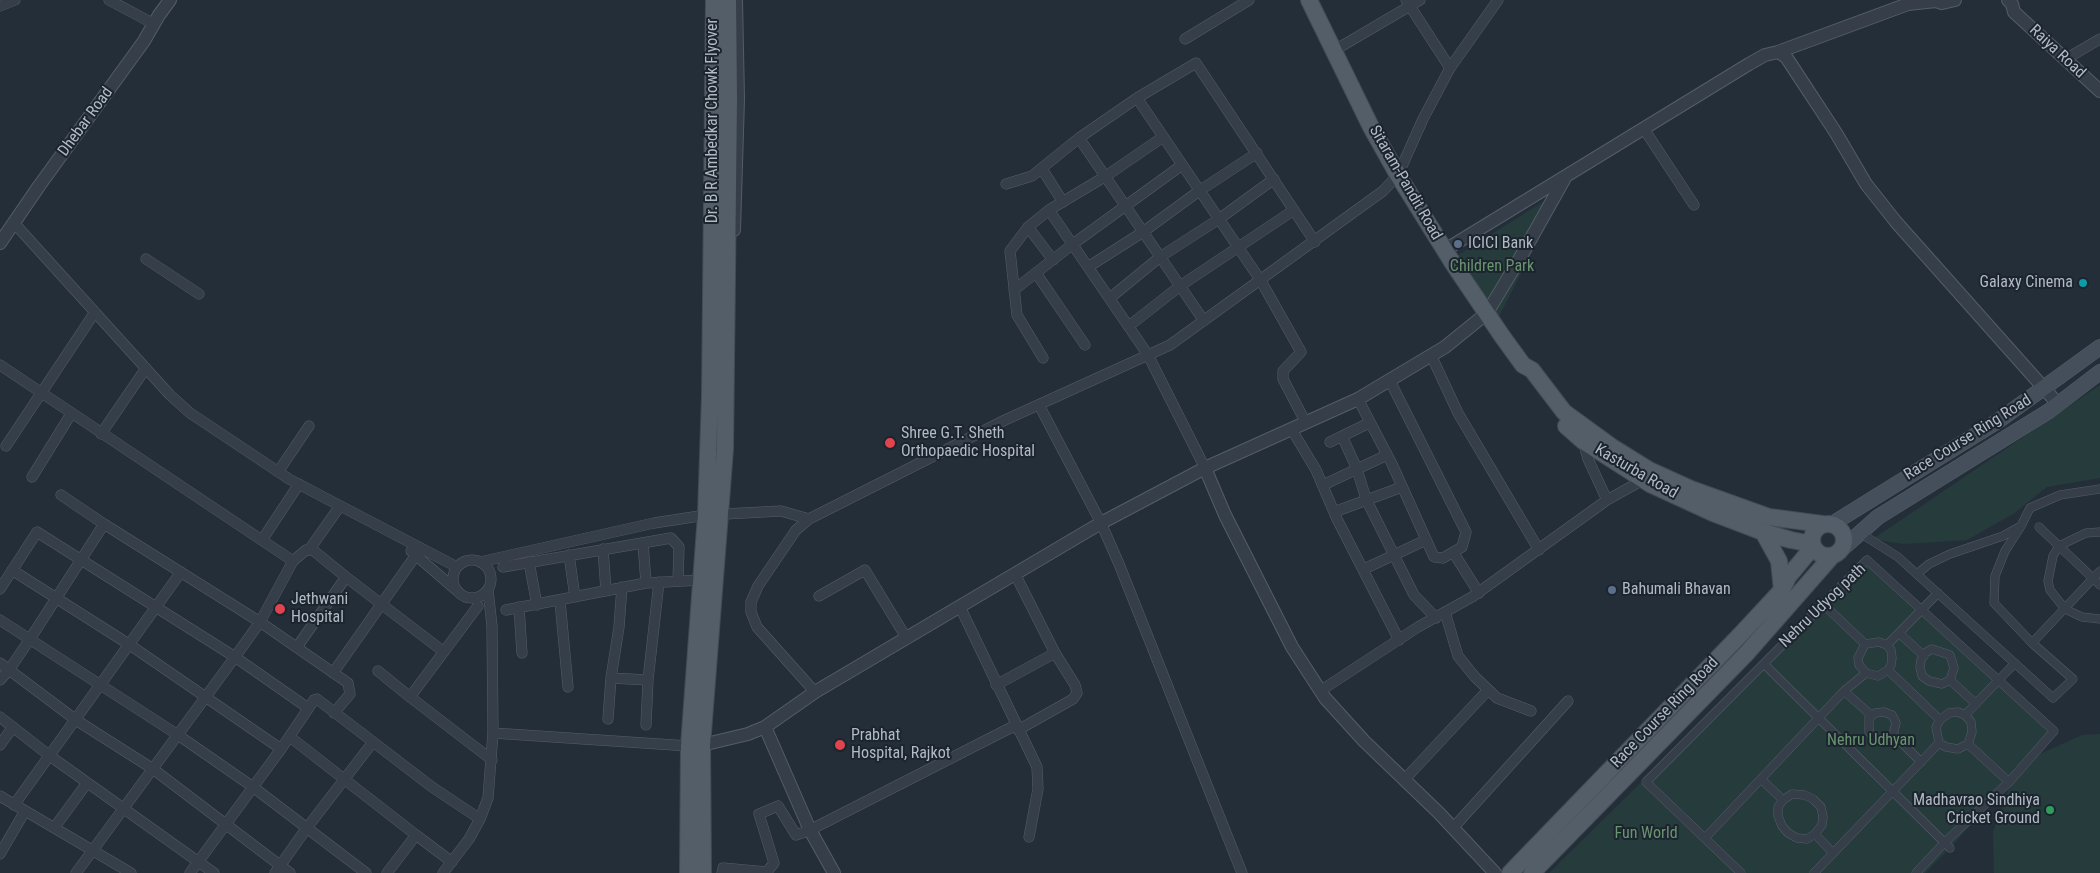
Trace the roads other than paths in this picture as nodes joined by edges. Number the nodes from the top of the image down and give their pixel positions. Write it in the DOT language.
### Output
graph roads {
  1 [pos="15,0"];
  2 [pos="109,0"];
  3 [pos="170,0"];
  4 [pos="709,0"];
  5 [pos="714,0"];
  6 [pos="728,0"];
  7 [pos="736,0"];
  8 [pos="1249,0"];
  9 [pos="1420,0"];
  10 [pos="1498,0"];
  11 [pos="1937,0"];
  12 [pos="1955,0"];
  13 [pos="1997,0"];
  14 [pos="2008,0"];
  15 [pos="1313,1"];
  16 [pos="1906,2"];
  17 [pos="1408,3"];
  18 [pos="0,6"];
  19 [pos="2014,12"];
  20 [pos="154,24"];
  21 [pos="1185,39"];
  22 [pos="2100,39"];
  23 [pos="1335,50"];
  24 [pos="1778,52"];
  25 [pos="2064,60"];
  26 [pos="1450,68"];
  27 [pos="2100,91"];
  28 [pos="1137,98"];
  29 [pos="1644,129"];
  30 [pos="1162,136"];
  31 [pos="1079,138"];
  32 [pos="1257,153"];
  33 [pos="1182,165"];
  34 [pos="1042,169"];
  35 [pos="1398,174"];
  36 [pos="1106,176"];
  37 [pos="1566,176"];
  38 [pos="1274,179"];
  39 [pos="1006,184"];
  40 [pos="1199,190"];
  41 [pos="1063,202"];
  42 [pos="1125,205"];
  43 [pos="1694,205"];
  44 [pos="1050,210"];
  45 [pos="1294,210"];
  46 [pos="1218,219"];
  47 [pos="15,224"];
  48 [pos="1028,227"];
  49 [pos="1144,232"];
  50 [pos="720,239"];
  51 [pos="1315,242"];
  52 [pos="0,243"];
  53 [pos="1073,244"];
  54 [pos="1237,246"];
  55 [pos="1445,250"];
  56 [pos="1160,257"];
  57 [pos="146,258"];
  58 [pos="1053,260"];
  59 [pos="1088,267"];
  60 [pos="1036,273"];
  61 [pos="1260,281"];
  62 [pos="1180,286"];
  63 [pos="1014,290"];
  64 [pos="199,294"];
  65 [pos="1110,298"];
  66 [pos="95,312"];
  67 [pos="1487,314"];
  68 [pos="1204,321"];
  69 [pos="1128,326"];
  70 [pos="1085,346"];
  71 [pos="2100,347"];
  72 [pos="1148,355"];
  73 [pos="1431,355"];
  74 [pos="1043,358"];
  75 [pos="0,365"];
  76 [pos="1523,365"];
  77 [pos="146,368"];
  78 [pos="2100,372"];
  79 [pos="1390,381"];
  80 [pos="2043,389"];
  81 [pos="42,394"];
  82 [pos="1358,399"];
  83 [pos="2058,404"];
  84 [pos="1038,405"];
  85 [pos="71,414"];
  86 [pos="1306,423"];
  87 [pos="1369,423"];
  88 [pos="309,426"];
  89 [pos="1292,430"];
  90 [pos="101,434"];
  91 [pos="1342,436"];
  92 [pos="1583,441"];
  93 [pos="1330,442"];
  94 [pos="6,446"];
  95 [pos="1386,455"];
  96 [pos="1205,468"];
  97 [pos="1357,469"];
  98 [pos="278,472"];
  99 [pos="1646,475"];
  100 [pos="32,477"];
  101 [pos="299,484"];
  102 [pos="1323,485"];
  103 [pos="1402,487"];
  104 [pos="2100,490"];
  105 [pos="61,495"];
  106 [pos="1366,499"];
  107 [pos="1607,500"];
  108 [pos="340,506"];
  109 [pos="1334,512"];
  110 [pos="713,515"];
  111 [pos="809,519"];
  112 [pos="1101,523"];
  113 [pos="104,524"];
  114 [pos="1827,524"];
  115 [pos="2021,526"];
  116 [pos="2039,527"];
  117 [pos="1763,532"];
  118 [pos="2100,532"];
  119 [pos="1860,533"];
  120 [pos="394,535"];
  121 [pos="262,540"];
  122 [pos="1426,540"];
  123 [pos="643,543"];
  124 [pos="1812,545"];
  125 [pos="2059,546"];
  126 [pos="603,549"];
  127 [pos="309,550"];
  128 [pos="1539,550"];
  129 [pos="1453,552"];
  130 [pos="1837,552"];
  131 [pos="416,555"];
  132 [pos="569,555"];
  133 [pos="1396,555"];
  134 [pos="81,560"];
  135 [pos="293,561"];
  136 [pos="480,562"];
  137 [pos="529,562"];
  138 [pos="458,567"];
  139 [pos="503,567"];
  140 [pos="1364,569"];
  141 [pos="12,570"];
  142 [pos="2100,571"];
  143 [pos="181,572"];
  144 [pos="1015,574"];
  145 [pos="1917,574"];
  146 [pos="346,577"];
  147 [pos="2093,578"];
  148 [pos="678,580"];
  149 [pos="702,580"];
  150 [pos="659,582"];
  151 [pos="646,583"];
  152 [pos="2100,585"];
  153 [pos="622,587"];
  154 [pos="0,589"];
  155 [pos="456,590"];
  156 [pos="488,590"];
  157 [pos="1782,590"];
  158 [pos="606,591"];
  159 [pos="1479,593"];
  160 [pos="1938,593"];
  161 [pos="819,596"];
  162 [pos="55,597"];
  163 [pos="576,597"];
  164 [pos="560,601"];
  165 [pos="476,603"];
  166 [pos="381,604"];
  167 [pos="1823,604"];
  168 [pos="536,605"];
  169 [pos="519,607"];
  170 [pos="960,607"];
  171 [pos="157,608"];
  172 [pos="2064,609"];
  173 [pos="506,610"];
  174 [pos="1445,612"];
  175 [pos="1436,618"];
  176 [pos="2100,619"];
  177 [pos="0,620"];
  178 [pos="260,622"];
  179 [pos="492,626"];
  180 [pos="1899,634"];
  181 [pos="907,639"];
  182 [pos="30,640"];
  183 [pos="1399,640"];
  184 [pos="2032,643"];
  185 [pos="1865,644"];
  186 [pos="130,645"];
  187 [pos="1887,645"];
  188 [pos="297,647"];
  189 [pos="444,652"];
  190 [pos="522,653"];
  191 [pos="1055,653"];
  192 [pos="1924,656"];
  193 [pos="235,657"];
  194 [pos="2015,663"];
  195 [pos="0,664"];
  196 [pos="1764,664"];
  197 [pos="9,670"];
  198 [pos="1888,670"];
  199 [pos="378,671"];
  200 [pos="333,673"];
  201 [pos="1866,673"];
  202 [pos="611,678"];
  203 [pos="0,680"];
  204 [pos="648,680"];
  205 [pos="1950,680"];
  206 [pos="1998,680"];
  207 [pos="996,685"];
  208 [pos="100,686"];
  209 [pos="568,687"];
  210 [pos="1488,690"];
  211 [pos="1320,691"];
  212 [pos="1844,691"];
  213 [pos="815,692"];
  214 [pos="206,697"];
  215 [pos="410,697"];
  216 [pos="1568,702"];
  217 [pos="1976,704"];
  218 [pos="308,708"];
  219 [pos="1531,711"];
  220 [pos="334,713"];
  221 [pos="1872,716"];
  222 [pos="1965,716"];
  223 [pos="0,717"];
  224 [pos="1819,718"];
  225 [pos="608,719"];
  226 [pos="76,720"];
  227 [pos="1940,720"];
  228 [pos="646,725"];
  229 [pos="765,727"];
  230 [pos="13,728"];
  231 [pos="1017,728"];
  232 [pos="492,733"];
  233 [pos="1893,734"];
  234 [pos="178,735"];
  235 [pos="290,736"];
  236 [pos="373,742"];
  237 [pos="1939,743"];
  238 [pos="1968,744"];
  239 [pos="0,745"];
  240 [pos="696,746"];
  241 [pos="281,749"];
  242 [pos="50,756"];
  243 [pos="492,760"];
  244 [pos="1921,762"];
  245 [pos="153,769"];
  246 [pos="1761,779"];
  247 [pos="343,780"];
  248 [pos="1404,780"];
  249 [pos="2009,782"];
  250 [pos="87,783"];
  251 [pos="253,787"];
  252 [pos="1893,791"];
  253 [pos="0,796"];
  254 [pos="1782,800"];
  255 [pos="14,804"];
  256 [pos="124,810"];
  257 [pos="25,811"];
  258 [pos="480,819"];
  259 [pos="226,824"];
  260 [pos="54,828"];
  261 [pos="1453,828"];
  262 [pos="306,829"];
  263 [pos="810,830"];
  264 [pos="1815,834"];
  265 [pos="416,835"];
  266 [pos="1029,837"];
  267 [pos="1705,838"];
  268 [pos="1947,846"];
  269 [pos="93,851"];
  270 [pos="1834,852"];
  271 [pos="0,854"];
  272 [pos="198,862"];
  273 [pos="452,862"];
  274 [pos="278,869"];
  275 [pos="766,872"];
  276 [pos="76,873"];
  277 [pos="131,873"];
  278 [pos="190,873"];
  279 [pos="214,873"];
  280 [pos="290,873"];
  281 [pos="366,873"];
  282 [pos="387,873"];
  283 [pos="443,873"];
  284 [pos="688,873"];
  285 [pos="703,873"];
  286 [pos="722,873"];
  287 [pos="834,873"];
  288 [pos="1242,873"];
  289 [pos="1495,873"];
  290 [pos="1510,873"];
  291 [pos="1532,873"];
  292 [pos="1741,873"];
  293 [pos="1814,873"];
  294 [pos="1916,873"];
  1 -- 18 [label="street"];
  2 -- 20 [label="street"];
  3 -- 20 [label="street, Dhebar Road"];
  4 -- 50 [label="street"];
  5 -- 50 [label="main road, Dr. B R Ambedkar Chowk Flyover"];
  6 -- 50 [label="main road, Dr. B R Ambedkar Chowk Flyover"];
  7 -- 50 [label="street"];
  8 -- 21 [label="street"];
  9 -- 17 [label="street"];
  10 -- 26 [label="street"];
  11 -- 12 [label="street"];
  11 -- 16 [label="street"];
  13 -- 19 [label="street, Raiya Road"];
  14 -- 19 [label="street, Raiya Road"];
  15 -- 23 [label="main road, Sitaram-Pandit Road"];
  16 -- 24 [label="street"];
  17 -- 23 [label="street"];
  17 -- 26 [label="street"];
  19 -- 25 [label="street, Raiya Road"];
  20 -- 47 [label="street, Dhebar Road"];
  22 -- 25 [label="street"];
  23 -- 35 [label="main road, Sitaram-Pandit Road"];
  24 -- 29 [label="street"];
  24 -- 80 [label="street"];
  25 -- 27 [label="street, Raiya Road"];
  26 -- 35 [label="street"];
  28 -- 30 [label="street"];
  28 -- 31 [label="street"];
  28 -- 32 [label="street"];
  29 -- 37 [label="street"];
  29 -- 43 [label="street"];
  30 -- 33 [label="street"];
  30 -- 36 [label="street"];
  31 -- 34 [label="street"];
  31 -- 36 [label="street"];
  32 -- 38 [label="street"];
  32 -- 40 [label="street"];
  33 -- 40 [label="street"];
  33 -- 42 [label="street"];
  34 -- 39 [label="street"];
  34 -- 41 [label="street"];
  35 -- 51 [label="street"];
  35 -- 55 [label="main road, Sitaram-Pandit Road"];
  36 -- 41 [label="street"];
  36 -- 42 [label="street"];
  37 -- 55 [label="street"];
  37 -- 67 [label="street"];
  38 -- 45 [label="street"];
  38 -- 46 [label="street"];
  40 -- 46 [label="street"];
  40 -- 49 [label="street"];
  41 -- 44 [label="street"];
  42 -- 49 [label="street"];
  42 -- 53 [label="street"];
  44 -- 48 [label="street"];
  44 -- 53 [label="street"];
  45 -- 51 [label="street"];
  45 -- 54 [label="street"];
  46 -- 54 [label="street"];
  46 -- 56 [label="street"];
  47 -- 52 [label="street, Dhebar Road"];
  47 -- 66 [label="street"];
  48 -- 58 [label="street"];
  48 -- 63 [label="street"];
  49 -- 56 [label="street"];
  49 -- 59 [label="street"];
  50 -- 110 [label="main road"];
  51 -- 61 [label="street"];
  53 -- 58 [label="street"];
  53 -- 59 [label="street"];
  54 -- 61 [label="street"];
  54 -- 62 [label="street"];
  55 -- 67 [label="main road, Sitaram-Pandit Road"];
  56 -- 62 [label="street"];
  56 -- 65 [label="street"];
  57 -- 64 [label="street"];
  58 -- 60 [label="street"];
  59 -- 65 [label="street"];
  60 -- 63 [label="street"];
  60 -- 70 [label="street"];
  61 -- 68 [label="street"];
  61 -- 86 [label="street"];
  62 -- 68 [label="street"];
  62 -- 69 [label="street"];
  63 -- 74 [label="street"];
  65 -- 69 [label="street"];
  66 -- 77 [label="street"];
  66 -- 81 [label="street"];
  67 -- 73 [label="street"];
  67 -- 76 [label="main road, Sitaram-Pandit Road"];
  68 -- 72 [label="street"];
  69 -- 72 [label="street"];
  71 -- 80 [label="main road, Race Course Ring Road"];
  72 -- 84 [label="street"];
  72 -- 96 [label="street"];
  73 -- 79 [label="street"];
  73 -- 128 [label="street"];
  75 -- 81 [label="street"];
  76 -- 92 [label="main road, Kasturba Road"];
  76 -- 99 [label="main road, Sitaram-Pandit Road"];
  77 -- 90 [label="street"];
  77 -- 98 [label="street"];
  78 -- 83 [label="main road, Race Course Ring Road"];
  79 -- 82 [label="street"];
  79 -- 129 [label="street"];
  80 -- 83 [label="street"];
  80 -- 114 [label="main road, Race Course Ring Road"];
  81 -- 85 [label="street"];
  81 -- 94 [label="street"];
  82 -- 86 [label="street"];
  82 -- 87 [label="street"];
  83 -- 119 [label="main road, Race Course Ring Road"];
  84 -- 111 [label="street"];
  84 -- 112 [label="street"];
  85 -- 90 [label="street"];
  85 -- 100 [label="street"];
  86 -- 89 [label="street"];
  87 -- 91 [label="street"];
  87 -- 95 [label="street"];
  88 -- 98 [label="street"];
  89 -- 96 [label="street"];
  89 -- 102 [label="street"];
  90 -- 121 [label="street"];
  91 -- 93 [label="street"];
  91 -- 97 [label="street"];
  92 -- 99 [label="main road, Kasturba Road"];
  92 -- 107 [label="street"];
  95 -- 97 [label="street"];
  95 -- 103 [label="street"];
  96 -- 112 [label="street"];
  96 -- 211 [label="street"];
  97 -- 102 [label="street"];
  97 -- 106 [label="street"];
  98 -- 101 [label="street"];
  99 -- 107 [label="street"];
  99 -- 114 [label="main road, Sitaram-Pandit Road"];
  99 -- 117 [label="main road, Kasturba Road"];
  101 -- 108 [label="street"];
  101 -- 121 [label="street"];
  102 -- 109 [label="street"];
  103 -- 106 [label="street"];
  103 -- 122 [label="street"];
  104 -- 115 [label="street"];
  105 -- 113 [label="street"];
  106 -- 109 [label="street"];
  106 -- 133 [label="street"];
  107 -- 128 [label="street"];
  108 -- 120 [label="street"];
  108 -- 127 [label="street"];
  109 -- 140 [label="street"];
  110 -- 111 [label="street"];
  110 -- 136 [label="street"];
  110 -- 149 [label="main road"];
  110 -- 240 [label="main road"];
  111 -- 213 [label="street"];
  112 -- 144 [label="street"];
  112 -- 288 [label="street"];
  113 -- 134 [label="street"];
  113 -- 143 [label="street"];
  114 -- 124 [label="main road"];
  114 -- 130 [label="main road"];
  115 -- 145 [label="street"];
  115 -- 184 [label="street"];
  116 -- 125 [label="street"];
  117 -- 124 [label="main road, Kasturba Road"];
  117 -- 157 [label="main road"];
  118 -- 125 [label="street"];
  119 -- 130 [label="main road, Race Course Ring Road"];
  119 -- 145 [label="street"];
  120 -- 131 [label="street"];
  120 -- 138 [label="street"];
  121 -- 135 [label="street"];
  122 -- 129 [label="street"];
  122 -- 133 [label="street"];
  123 -- 126 [label="street"];
  123 -- 148 [label="street"];
  123 -- 151 [label="street"];
  124 -- 130 [label="main road"];
  124 -- 157 [label="main road, Race Course Ring Road"];
  125 -- 147 [label="street"];
  125 -- 172 [label="street"];
  126 -- 132 [label="street"];
  126 -- 158 [label="street"];
  127 -- 135 [label="street"];
  127 -- 146 [label="street"];
  128 -- 159 [label="street"];
  129 -- 159 [label="street"];
  130 -- 291 [label="main road, Race Course Ring Road"];
  131 -- 155 [label="street"];
  131 -- 166 [label="street"];
  132 -- 137 [label="street"];
  132 -- 163 [label="street"];
  133 -- 140 [label="street"];
  133 -- 175 [label="street"];
  134 -- 141 [label="street"];
  134 -- 162 [label="street"];
  134 -- 171 [label="street"];
  135 -- 178 [label="street"];
  136 -- 138 [label="street"];
  136 -- 156 [label="street"];
  137 -- 139 [label="street"];
  137 -- 168 [label="street"];
  138 -- 155 [label="street"];
  140 -- 183 [label="street"];
  141 -- 154 [label="street"];
  141 -- 162 [label="street"];
  142 -- 147 [label="street"];
  143 -- 171 [label="street"];
  143 -- 178 [label="street"];
  144 -- 170 [label="street"];
  144 -- 191 [label="street"];
  145 -- 160 [label="street"];
  146 -- 166 [label="street"];
  146 -- 188 [label="street"];
  147 -- 152 [label="street"];
  147 -- 172 [label="street"];
  148 -- 149 [label="street"];
  148 -- 150 [label="street"];
  149 -- 240 [label="main road"];
  150 -- 151 [label="street"];
  150 -- 204 [label="street"];
  151 -- 153 [label="street"];
  153 -- 158 [label="street"];
  153 -- 202 [label="street"];
  155 -- 165 [label="street"];
  156 -- 165 [label="street"];
  156 -- 179 [label="street"];
  157 -- 290 [label="main road, Race Course Ring Road"];
  158 -- 163 [label="street"];
  159 -- 174 [label="street"];
  160 -- 180 [label="street"];
  160 -- 194 [label="street"];
  161 -- 181 [label="street"];
  162 -- 182 [label="street"];
  162 -- 186 [label="street"];
  163 -- 164 [label="street"];
  164 -- 168 [label="street"];
  164 -- 209 [label="street"];
  165 -- 179 [label="street"];
  165 -- 189 [label="street"];
  166 -- 189 [label="street"];
  166 -- 200 [label="street"];
  167 -- 185 [label="street"];
  167 -- 196 [label="street, Nehru Udyog path"];
  167 -- 206 [label="street, Nehru Udyog path"];
  168 -- 169 [label="street"];
  169 -- 173 [label="street"];
  169 -- 190 [label="street"];
  170 -- 181 [label="street"];
  170 -- 207 [label="street"];
  171 -- 186 [label="street"];
  171 -- 193 [label="street"];
  172 -- 176 [label="street"];
  172 -- 184 [label="street"];
  174 -- 175 [label="street"];
  174 -- 210 [label="street"];
  175 -- 183 [label="street"];
  177 -- 182 [label="street"];
  178 -- 188 [label="street"];
  178 -- 193 [label="street"];
  179 -- 232 [label="street"];
  180 -- 187 [label="street"];
  180 -- 192 [label="street"];
  181 -- 213 [label="street"];
  182 -- 197 [label="street"];
  182 -- 208 [label="street"];
  183 -- 211 [label="street"];
  184 -- 194 [label="street"];
  185 -- 187 [label="street"];
  185 -- 201 [label="street"];
  186 -- 208 [label="street"];
  186 -- 214 [label="street"];
  187 -- 198 [label="street"];
  188 -- 200 [label="street"];
  189 -- 215 [label="street"];
  191 -- 207 [label="street"];
  191 -- 231 [label="street"];
  192 -- 205 [label="street"];
  192 -- 205 [label="street"];
  193 -- 214 [label="street"];
  193 -- 218 [label="street"];
  194 -- 206 [label="street"];
  195 -- 197 [label="street"];
  196 -- 224 [label="street"];
  196 -- 267 [label="street, Nehru Udyog path"];
  197 -- 203 [label="street"];
  197 -- 226 [label="street"];
  198 -- 201 [label="street"];
  198 -- 227 [label="street"];
  199 -- 215 [label="street"];
  200 -- 220 [label="street"];
  201 -- 212 [label="street"];
  202 -- 204 [label="street"];
  202 -- 225 [label="street"];
  204 -- 228 [label="street"];
  205 -- 217 [label="street"];
  206 -- 217 [label="street"];
  206 -- 249 [label="street, Nehru Udyog path"];
  207 -- 231 [label="street"];
  208 -- 226 [label="street"];
  208 -- 234 [label="street"];
  210 -- 219 [label="street"];
  210 -- 248 [label="street"];
  211 -- 248 [label="street"];
  212 -- 221 [label="street"];
  212 -- 224 [label="street"];
  213 -- 229 [label="street"];
  214 -- 234 [label="street"];
  214 -- 241 [label="street"];
  215 -- 243 [label="street"];
  216 -- 261 [label="street"];
  217 -- 222 [label="street"];
  218 -- 220 [label="street"];
  218 -- 235 [label="street"];
  220 -- 236 [label="street"];
  221 -- 233 [label="street"];
  221 -- 233 [label="street"];
  222 -- 227 [label="street"];
  222 -- 238 [label="street"];
  223 -- 230 [label="street"];
  224 -- 246 [label="street"];
  224 -- 252 [label="street"];
  226 -- 242 [label="street"];
  226 -- 245 [label="street"];
  227 -- 237 [label="street"];
  229 -- 240 [label="street"];
  229 -- 263 [label="street"];
  230 -- 239 [label="street"];
  230 -- 242 [label="street"];
  231 -- 263 [label="street"];
  231 -- 266 [label="street"];
  232 -- 240 [label="street"];
  232 -- 243 [label="street"];
  233 -- 244 [label="street"];
  234 -- 245 [label="street"];
  234 -- 251 [label="street"];
  235 -- 241 [label="street"];
  235 -- 247 [label="street"];
  236 -- 247 [label="street"];
  236 -- 258 [label="street"];
  237 -- 238 [label="street"];
  237 -- 244 [label="street"];
  238 -- 249 [label="street"];
  240 -- 284 [label="main road"];
  240 -- 285 [label="main road"];
  241 -- 251 [label="street"];
  242 -- 250 [label="street"];
  242 -- 255 [label="street"];
  243 -- 258 [label="street"];
  244 -- 252 [label="street"];
  245 -- 256 [label="street"];
  245 -- 259 [label="street"];
  246 -- 254 [label="street"];
  246 -- 267 [label="street"];
  247 -- 262 [label="street"];
  247 -- 265 [label="street"];
  248 -- 261 [label="street"];
  249 -- 268 [label="street, Nehru Udyog path"];
  250 -- 256 [label="street"];
  250 -- 260 [label="street"];
  251 -- 259 [label="street"];
  251 -- 262 [label="street"];
  252 -- 268 [label="street"];
  252 -- 270 [label="street"];
  253 -- 255 [label="street"];
  254 -- 264 [label="street"];
  254 -- 264 [label="street"];
  255 -- 257 [label="street"];
  256 -- 269 [label="street"];
  256 -- 272 [label="street"];
  257 -- 260 [label="street"];
  257 -- 271 [label="street"];
  258 -- 273 [label="street"];
  259 -- 272 [label="street"];
  259 -- 274 [label="street"];
  260 -- 269 [label="street"];
  261 -- 289 [label="street"];
  262 -- 274 [label="street"];
  262 -- 281 [label="street"];
  263 -- 275 [label="street"];
  263 -- 287 [label="street"];
  264 -- 270 [label="street"];
  265 -- 273 [label="street"];
  265 -- 282 [label="street"];
  267 -- 292 [label="street, Nehru Udyog path"];
  268 -- 294 [label="street, Nehru Udyog path"];
  269 -- 276 [label="street"];
  269 -- 277 [label="street"];
  270 -- 293 [label="street"];
  272 -- 278 [label="street"];
  272 -- 279 [label="street"];
  273 -- 283 [label="street"];
  274 -- 280 [label="street"];
  275 -- 286 [label="street"];
}
